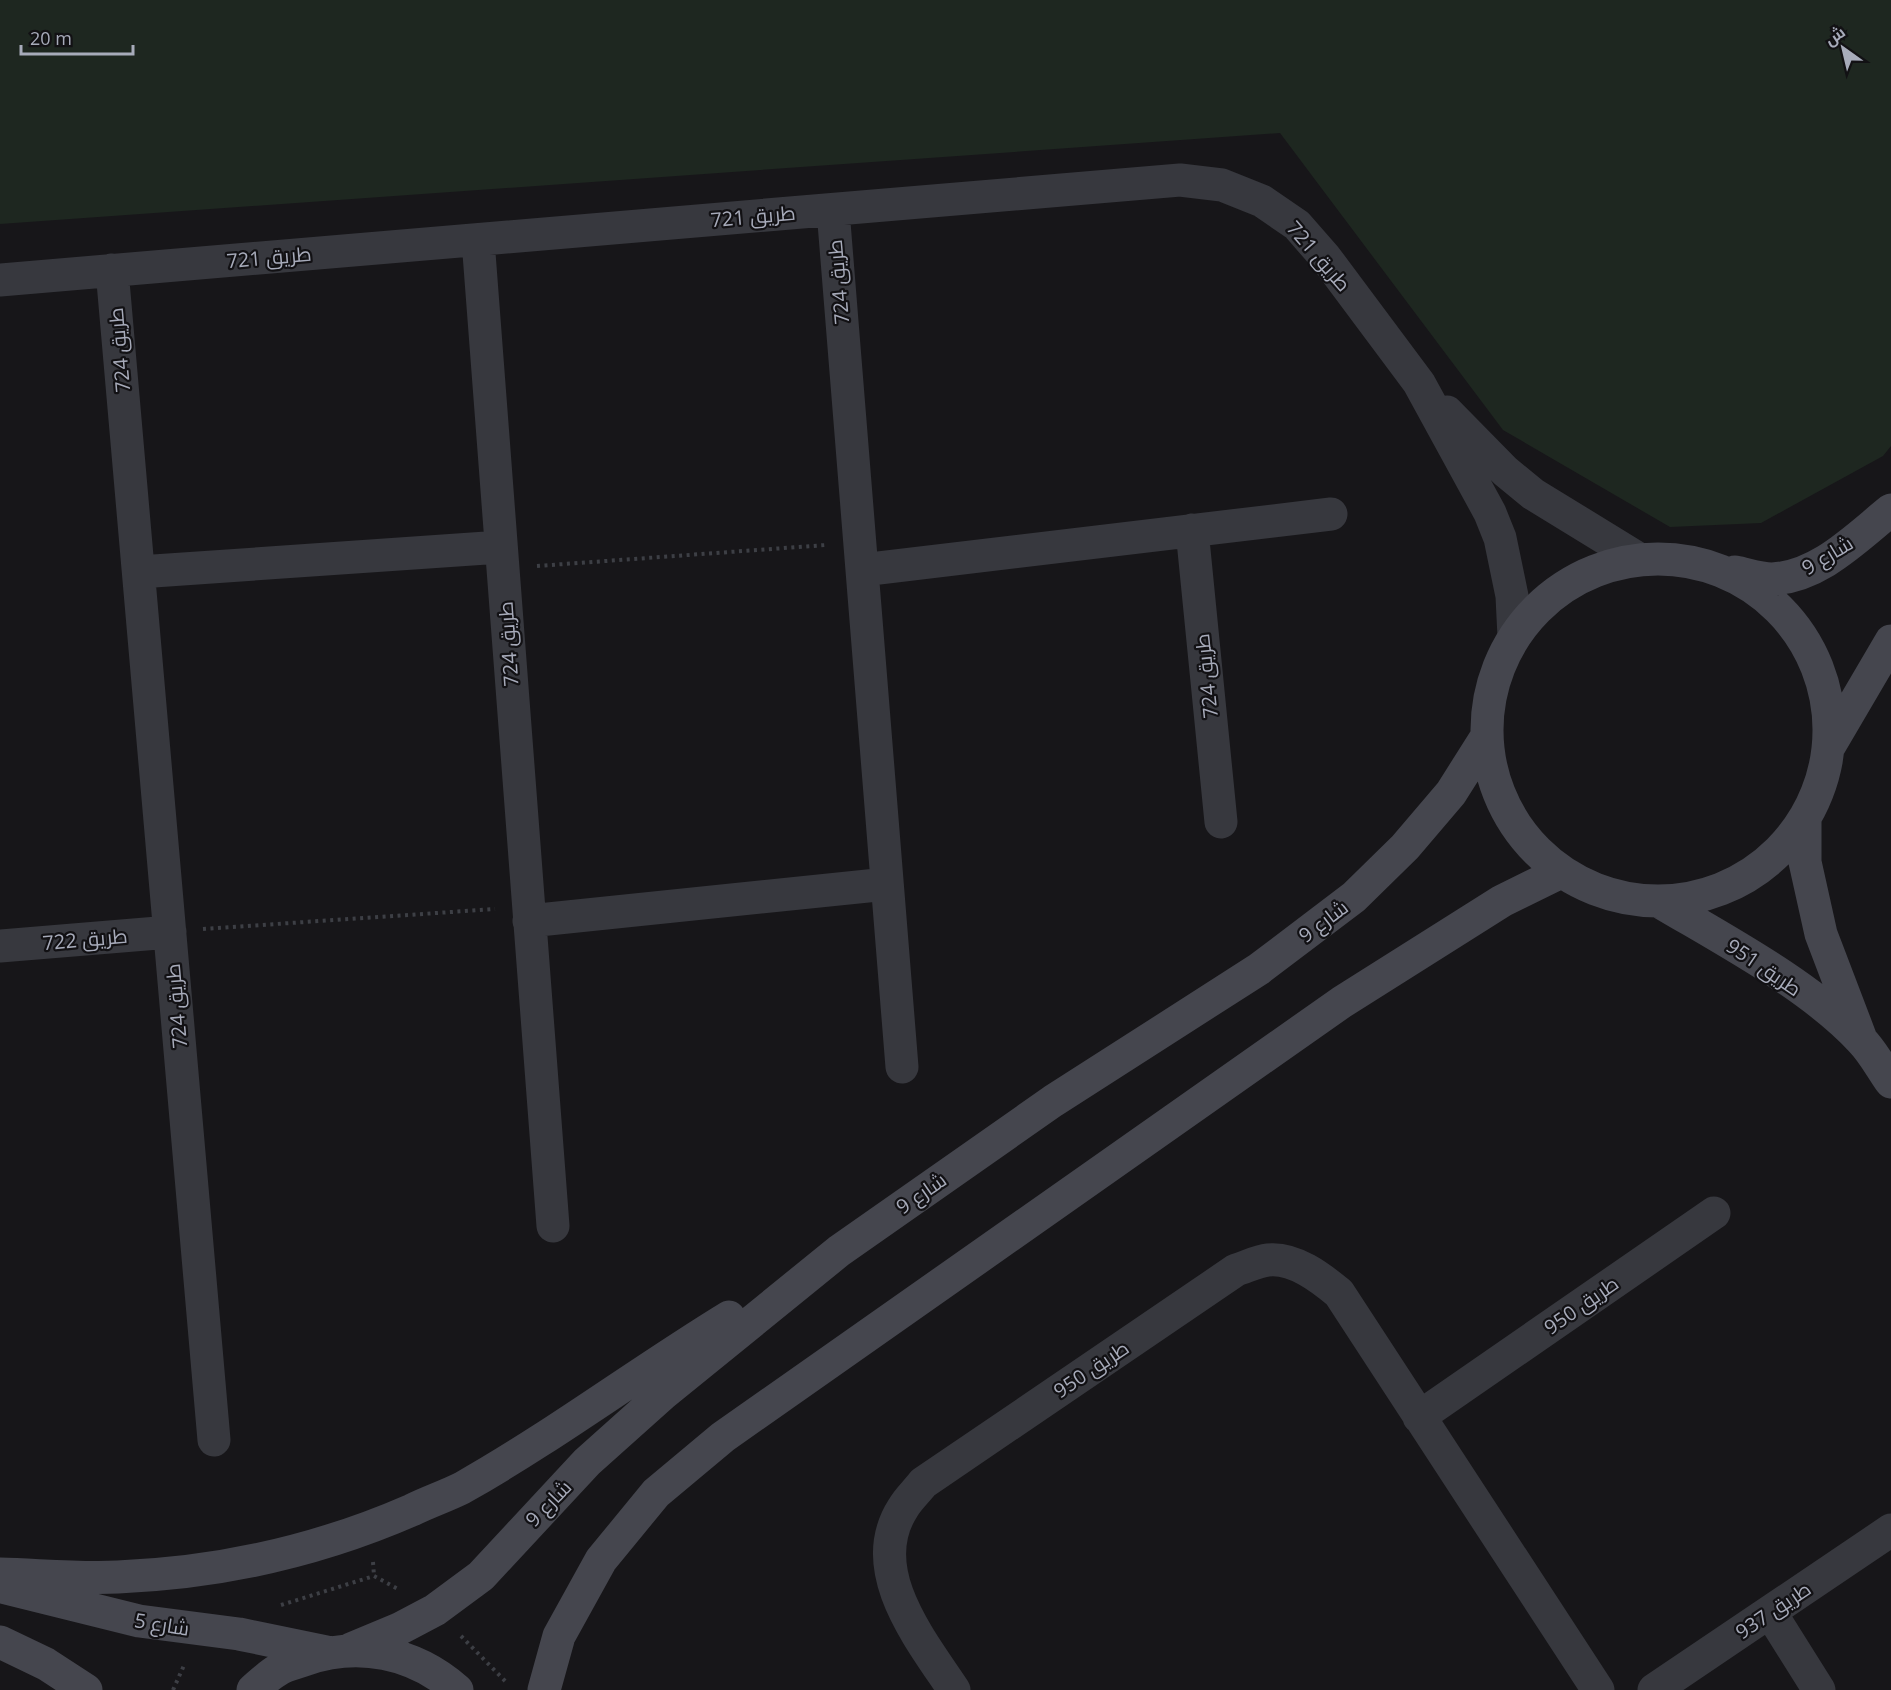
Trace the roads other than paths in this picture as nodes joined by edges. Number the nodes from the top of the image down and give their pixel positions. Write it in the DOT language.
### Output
graph roads {
  1 [pos="833,210"];
  2 [pos="478,240"];
  3 [pos="112,270"];
  4 [pos="0,280"];
  5 [pos="1419,383"];
  6 [pos="1891,510"];
  7 [pos="1331,514"];
  8 [pos="1192,530"];
  9 [pos="861,556"];
  10 [pos="502,557"];
  11 [pos="1639,559"];
  12 [pos="1719,569"];
  13 [pos="139,572"];
  14 [pos="1514,637"];
  15 [pos="1891,641"];
  16 [pos="1487,736"];
  17 [pos="1830,745"];
  18 [pos="1805,819"];
  19 [pos="1221,822"];
  20 [pos="1561,872"];
  21 [pos="887,884"];
  22 [pos="1660,902"];
  23 [pos="529,914"];
  24 [pos="170,932"];
  25 [pos="0,946"];
  26 [pos="1862,1041"];
  27 [pos="902,1067"];
  28 [pos="1891,1082"];
  29 [pos="1714,1213"];
  30 [pos="553,1226"];
  31 [pos="839,1251"];
  32 [pos="1419,1417"];
  33 [pos="214,1440"];
  34 [pos="1891,1530"];
  35 [pos="0,1574"];
  36 [pos="0,1587"];
  37 [pos="1770,1612"];
  38 [pos="0,1642"];
  39 [pos="339,1651"];
  40 [pos="86,1690"];
  41 [pos="253,1690"];
  42 [pos="457,1690"];
  43 [pos="544,1690"];
  44 [pos="954,1690"];
  45 [pos="1598,1690"];
  46 [pos="1654,1690"];
  47 [pos="1819,1690"];
  1 -- 2 [label="street, طريق 721"];
  1 -- 5 [label="street, طريق 721"];
  1 -- 9 [label="street, طريق 724"];
  2 -- 3 [label="street, طريق 721"];
  2 -- 10 [label="street, طريق 724"];
  3 -- 4 [label="street, طريق 721"];
  3 -- 13 [label="street, طريق 724"];
  5 -- 11 [label="street, طريق 721"];
  5 -- 14 [label="street, طريق 721"];
  6 -- 12 [label="main road, شارع 9"];
  7 -- 8 [label="street"];
  8 -- 9 [label="street"];
  8 -- 19 [label="street, طريق 724"];
  9 -- 21 [label="street, طريق 724"];
  10 -- 13 [label="street"];
  10 -- 23 [label="street, طريق 724"];
  11 -- 12 [label="main road"];
  11 -- 14 [label="main road"];
  12 -- 17 [label="main road"];
  13 -- 24 [label="street, طريق 724"];
  14 -- 16 [label="main road"];
  15 -- 17 [label="main road"];
  16 -- 20 [label="main road"];
  16 -- 31 [label="main road, شارع 9"];
  17 -- 18 [label="main road"];
  18 -- 22 [label="main road"];
  18 -- 26 [label="main road, طريق 951"];
  20 -- 22 [label="main road"];
  20 -- 43 [label="main road"];
  21 -- 23 [label="street"];
  21 -- 27 [label="street, طريق 724"];
  22 -- 26 [label="main road, طريق 951"];
  23 -- 30 [label="street, طريق 724"];
  24 -- 25 [label="street, طريق 722"];
  24 -- 33 [label="street, طريق 724"];
  26 -- 28 [label="main road, طريق 951"];
  29 -- 32 [label="street, طريق 950"];
  31 -- 35 [label="main road"];
  31 -- 39 [label="main road, شارع 9"];
  32 -- 44 [label="street, طريق 950"];
  32 -- 45 [label="street, طريق 950"];
  34 -- 37 [label="street, طريق 937"];
  36 -- 39 [label="main road, شارع 5"];
  37 -- 46 [label="street, طريق 937"];
  37 -- 47 [label="street"];
  38 -- 40 [label="main road"];
  39 -- 41 [label="main road, شارع 9"];
  39 -- 42 [label="main road, شارع 5"];
}
